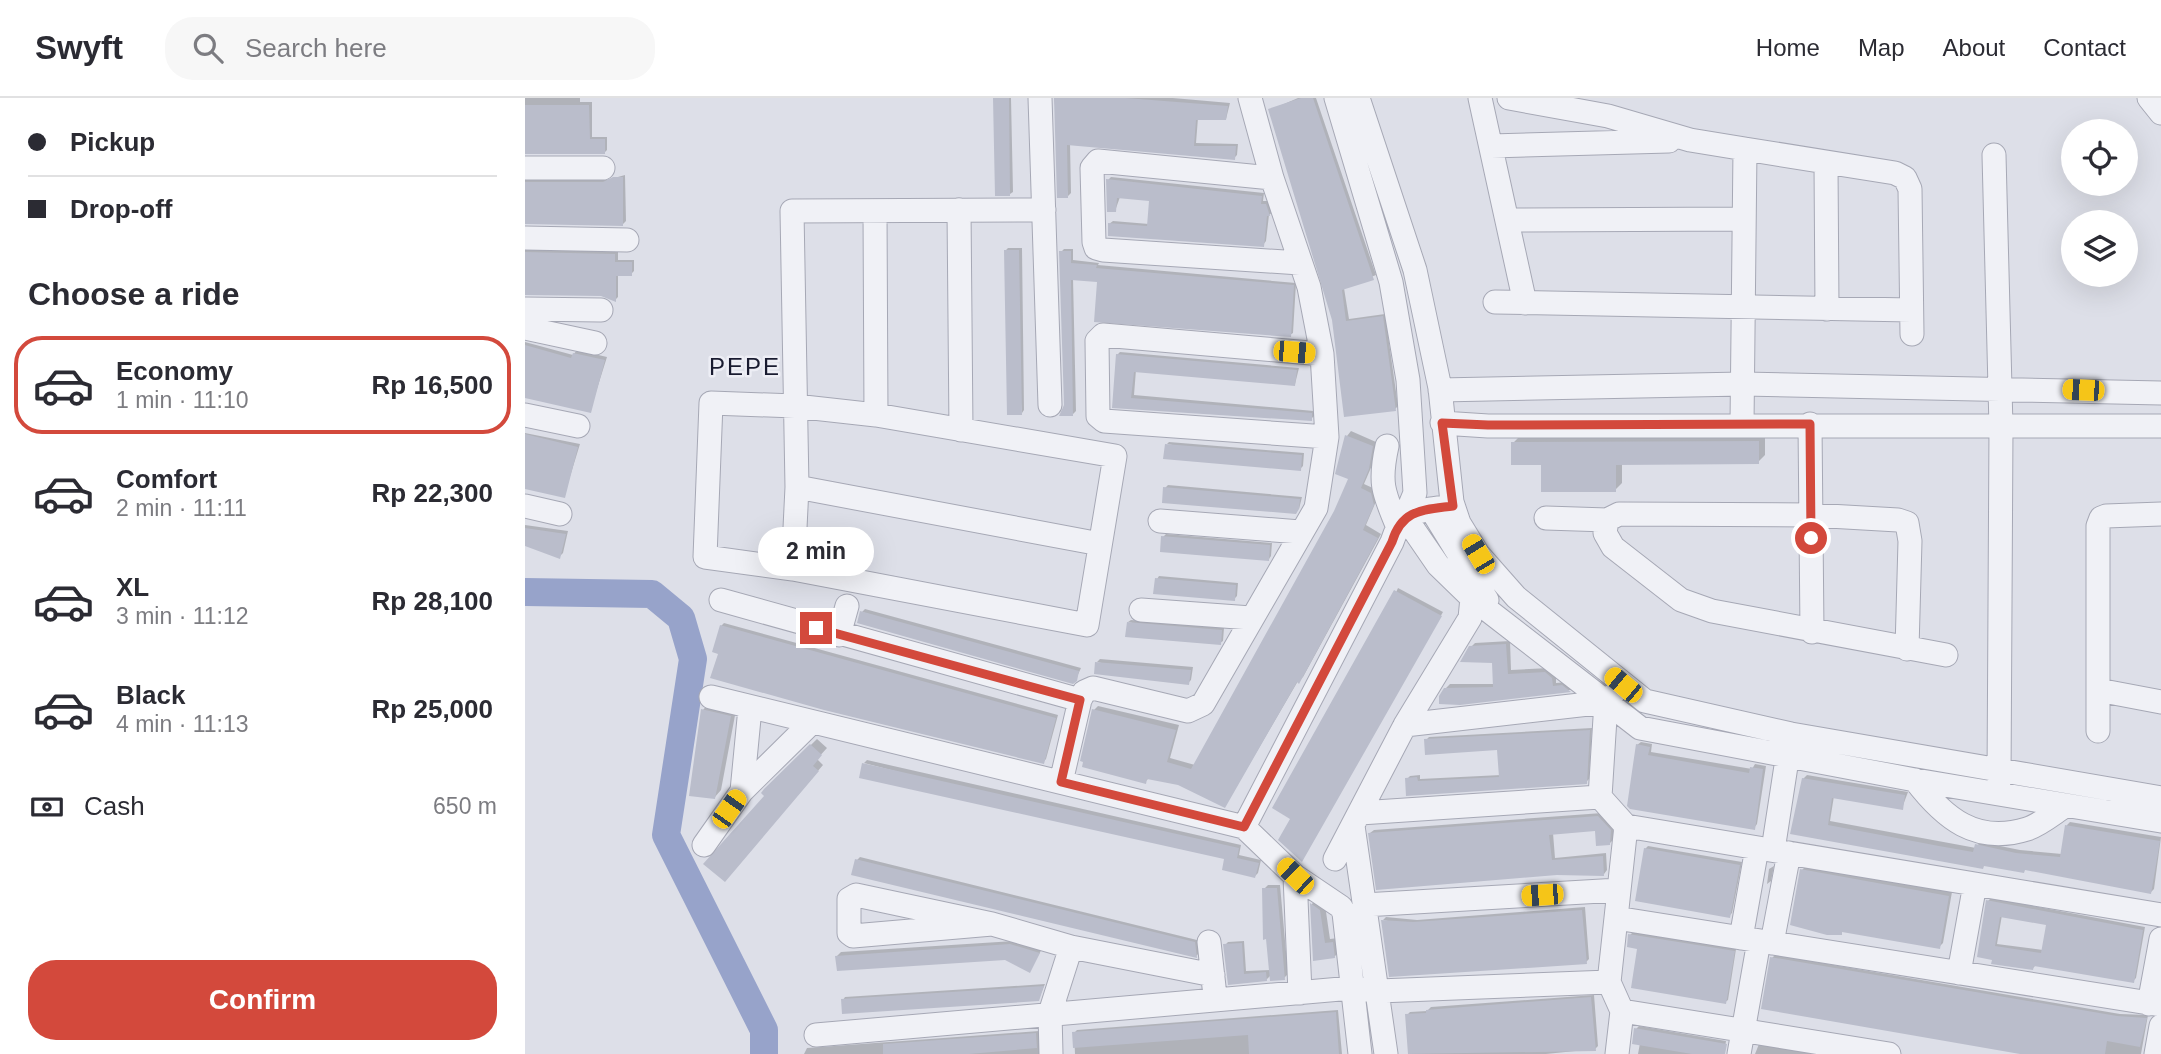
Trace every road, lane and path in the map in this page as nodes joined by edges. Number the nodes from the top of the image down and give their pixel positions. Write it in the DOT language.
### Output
graph roads {
  1 [pos="1040,98"];
  2 [pos="1250,98"];
  3 [pos="1336,98"];
  4 [pos="1358,98"];
  5 [pos="1480,98"];
  6 [pos="1509,98"];
  7 [pos="2149,98"];
  8 [pos="2161,113"];
  9 [pos="1689,140"];
  10 [pos="1491,146"];
  11 [pos="1745,149"];
  12 [pos="1994,155"];
  13 [pos="1826,164"];
  14 [pos="525,168"];
  15 [pos="603,168"];
  16 [pos="1272,178"];
  17 [pos="959,210"];
  18 [pos="1044,210"];
  19 [pos="874,211"];
  20 [pos="1744,219"];
  21 [pos="1509,220"];
  22 [pos="525,238"];
  23 [pos="627,240"];
  24 [pos="1300,263"];
  25 [pos="1495,302"];
  26 [pos="1525,303"];
  27 [pos="1744,308"];
  28 [pos="525,309"];
  29 [pos="1827,309"];
  30 [pos="1912,310"];
  31 [pos="525,328"];
  32 [pos="1912,334"];
  33 [pos="1322,354"];
  34 [pos="1743,384"];
  35 [pos="1999,387"];
  36 [pos="1440,390"];
  37 [pos="2161,393"];
  38 [pos="1050,405"];
  39 [pos="795,406"];
  40 [pos="525,415"];
  41 [pos="876,415"];
  42 [pos="1442,423"];
  43 [pos="1742,424"];
  44 [pos="1810,424"];
  45 [pos="578,426"];
  46 [pos="2161,426"];
  47 [pos="2001,427"];
  48 [pos="961,430"];
  49 [pos="1327,437"];
  50 [pos="1387,446"];
  51 [pos="797,487"];
  52 [pos="525,506"];
  53 [pos="1442,508"];
  54 [pos="560,514"];
  55 [pos="2161,514"];
  56 [pos="1811,515"];
  57 [pos="1546,518"];
  58 [pos="1607,520"];
  59 [pos="1160,521"];
  60 [pos="1401,521"];
  61 [pos="1300,532"];
  62 [pos="1100,544"];
  63 [pos="793,569"];
  64 [pos="1472,598"];
  65 [pos="722,600"];
  66 [pos="847,606"];
  67 [pos="1140,610"];
  68 [pos="1496,615"];
  69 [pos="1251,618"];
  70 [pos="1812,632"];
  71 [pos="1461,634"];
  72 [pos="839,635"];
  73 [pos="1907,649"];
  74 [pos="1946,656"];
  75 [pos="1623,685"];
  76 [pos="2098,690"];
  77 [pos="711,697"];
  78 [pos="1080,700"];
  79 [pos="1606,702"];
  80 [pos="2161,702"];
  81 [pos="750,708"];
  82 [pos="810,724"];
  83 [pos="1405,725"];
  84 [pos="2098,731"];
  85 [pos="1790,745"];
  86 [pos="2000,769"];
  87 [pos="1915,780"];
  88 [pos="1061,782"];
  89 [pos="742,791"];
  90 [pos="1999,793"];
  91 [pos="1600,797"];
  92 [pos="2161,798"];
  93 [pos="2065,806"];
  94 [pos="1356,820"];
  95 [pos="2161,821"];
  96 [pos="1626,826"];
  97 [pos="1244,827"];
  98 [pos="704,845"];
  99 [pos="1773,850"];
  100 [pos="1335,859"];
  101 [pos="1295,876"];
  102 [pos="1975,884"];
  103 [pos="1619,890"];
  104 [pos="1364,905"];
  105 [pos="2161,915"];
  106 [pos="1616,918"];
  107 [pos="992,924"];
  108 [pos="2161,939"];
  109 [pos="1757,941"];
  110 [pos="1209,942"];
  111 [pos="1070,947"];
  112 [pos="1959,973"];
  113 [pos="1213,975"];
  114 [pos="1609,982"];
  115 [pos="1352,988"];
  116 [pos="1379,991"];
  117 [pos="1300,993"];
  118 [pos="1216,1000"];
  119 [pos="2155,1004"];
  120 [pos="1622,1011"];
  121 [pos="1050,1013"];
  122 [pos="2161,1026"];
  123 [pos="1743,1030"];
  124 [pos="815,1035"];
  125 [pos="1051,1054"];
  126 [pos="1360,1054"];
  127 [pos="1386,1054"];
  128 [pos="1617,1054"];
  129 [pos="1739,1054"];
  130 [pos="1889,1054"];
  131 [pos="2156,1054"];
  1 -- 18 [label="street"];
  2 -- 16 [label="street"];
  3 -- 60 [label="street"];
  4 -- 36 [label="street"];
  5 -- 10 [label="street"];
  6 -- 9 [label="street"];
  7 -- 8 [label="street"];
  9 -- 10 [label="street"];
  9 -- 11 [label="street"];
  10 -- 21 [label="street"];
  11 -- 13 [label="street"];
  11 -- 20 [label="street"];
  12 -- 35 [label="street"];
  13 -- 29 [label="street"];
  13 -- 30 [label="street"];
  14 -- 15 [label="street"];
  16 -- 24 [label="street"];
  16 -- 24 [label="street"];
  17 -- 18 [label="street"];
  17 -- 19 [label="street"];
  17 -- 48 [label="street"];
  18 -- 38 [label="street"];
  19 -- 39 [label="street"];
  19 -- 41 [label="street"];
  20 -- 21 [label="street"];
  20 -- 27 [label="street"];
  21 -- 26 [label="street"];
  22 -- 23 [label="street"];
  24 -- 33 [label="street"];
  25 -- 26 [label="street"];
  26 -- 27 [label="street"];
  27 -- 29 [label="street"];
  27 -- 34 [label="street"];
  28 -- 31 [label="street"];
  29 -- 30 [label="street"];
  30 -- 32 [label="street"];
  33 -- 49 [label="street"];
  33 -- 49 [label="street"];
  34 -- 35 [label="street"];
  34 -- 36 [label="street"];
  34 -- 43 [label="street"];
  35 -- 37 [label="street"];
  35 -- 47 [label="street"];
  36 -- 42 [label="street"];
  39 -- 41 [label="street"];
  39 -- 51 [label="street"];
  39 -- 63 [label="street"];
  40 -- 45 [label="street"];
  41 -- 48 [label="street"];
  42 -- 43 [label="street"];
  42 -- 53 [label="street"];
  43 -- 44 [label="street"];
  44 -- 47 [label="street"];
  44 -- 56 [label="street"];
  46 -- 47 [label="street"];
  47 -- 86 [label="street"];
  48 -- 62 [label="street"];
  49 -- 61 [label="street"];
  50 -- 60 [label="street"];
  51 -- 62 [label="street"];
  51 -- 63 [label="street"];
  52 -- 54 [label="street"];
  53 -- 60 [label="street"];
  53 -- 68 [label="street"];
  53 -- 75 [label="street"];
  55 -- 76 [label="street"];
  56 -- 58 [label="street"];
  56 -- 70 [label="street"];
  56 -- 73 [label="street"];
  57 -- 58 [label="street"];
  58 -- 70 [label="street"];
  59 -- 61 [label="street"];
  60 -- 64 [label="street"];
  60 -- 97 [label="street"];
  61 -- 69 [label="street"];
  62 -- 63 [label="street"];
  64 -- 68 [label="street"];
  64 -- 71 [label="street"];
  65 -- 72 [label="street"];
  66 -- 72 [label="street"];
  67 -- 69 [label="street"];
  68 -- 71 [label="street"];
  68 -- 79 [label="street"];
  69 -- 78 [label="street"];
  70 -- 73 [label="street"];
  71 -- 83 [label="street"];
  72 -- 78 [label="street"];
  73 -- 74 [label="street"];
  75 -- 79 [label="street"];
  75 -- 85 [label="street"];
  76 -- 80 [label="street"];
  76 -- 84 [label="street"];
  77 -- 81 [label="street"];
  78 -- 88 [label="street"];
  79 -- 83 [label="street"];
  79 -- 85 [label="street"];
  79 -- 91 [label="street"];
  81 -- 82 [label="street"];
  81 -- 89 [label="street"];
  82 -- 88 [label="street"];
  82 -- 89 [label="street"];
  83 -- 94 [label="street"];
  85 -- 86 [label="street"];
  85 -- 87 [label="street"];
  85 -- 99 [label="street"];
  86 -- 90 [label="street"];
  86 -- 92 [label="street"];
  87 -- 90 [label="street"];
  87 -- 93 [label="street"];
  88 -- 97 [label="street"];
  89 -- 98 [label="street"];
  90 -- 93 [label="street"];
  91 -- 94 [label="street"];
  91 -- 96 [label="street"];
  93 -- 95 [label="street"];
  94 -- 100 [label="street"];
  94 -- 104 [label="street"];
  96 -- 99 [label="street"];
  96 -- 103 [label="street"];
  97 -- 101 [label="street"];
  99 -- 102 [label="street"];
  99 -- 109 [label="street"];
  99 -- 109 [label="street"];
  101 -- 115 [label="street"];
  101 -- 117 [label="street"];
  102 -- 105 [label="street"];
  102 -- 112 [label="street"];
  103 -- 104 [label="street"];
  103 -- 106 [label="street"];
  104 -- 116 [label="street"];
  106 -- 109 [label="street"];
  106 -- 114 [label="street"];
  107 -- 107 [label="street"];
  107 -- 111 [label="street"];
  108 -- 119 [label="street"];
  109 -- 112 [label="street"];
  109 -- 123 [label="street"];
  110 -- 113 [label="street"];
  111 -- 113 [label="street"];
  111 -- 121 [label="street"];
  112 -- 119 [label="street"];
  113 -- 118 [label="street"];
  114 -- 116 [label="street"];
  114 -- 120 [label="street"];
  115 -- 116 [label="street"];
  115 -- 117 [label="street"];
  115 -- 126 [label="street"];
  116 -- 127 [label="street"];
  117 -- 118 [label="street"];
  118 -- 121 [label="street"];
  120 -- 123 [label="street"];
  120 -- 128 [label="street"];
  121 -- 124 [label="street"];
  121 -- 125 [label="street"];
  122 -- 131 [label="street"];
  123 -- 129 [label="street"];
  123 -- 130 [label="street"];
}
